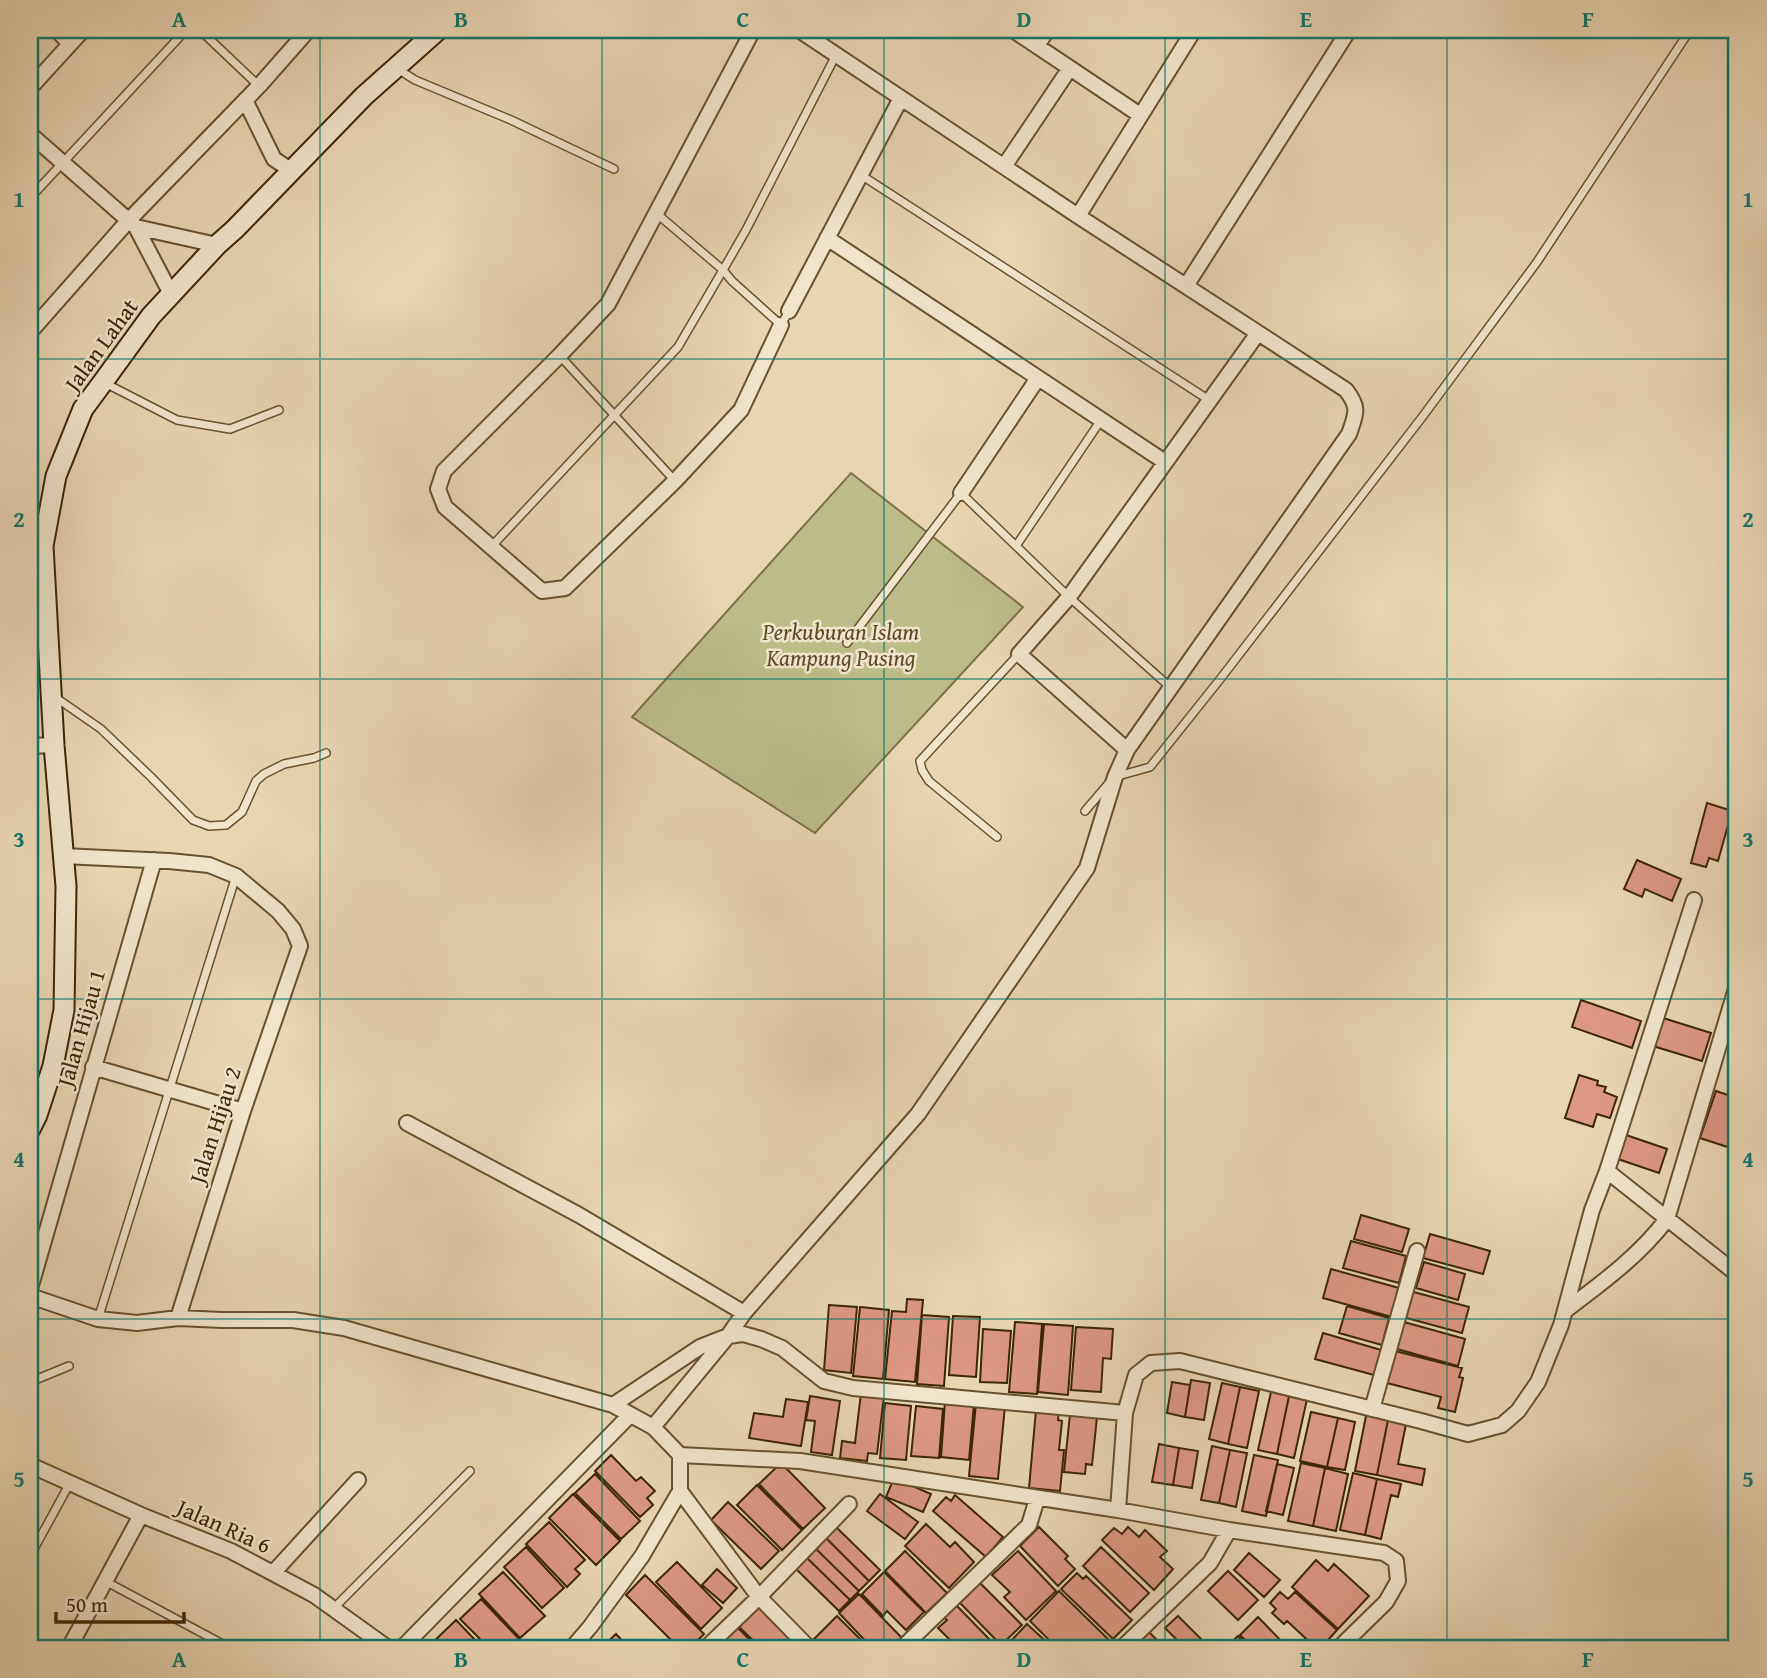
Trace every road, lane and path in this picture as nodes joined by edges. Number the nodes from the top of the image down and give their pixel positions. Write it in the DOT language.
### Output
graph roads {
  1 [pos="57,30"];
  2 [pos="83,30"];
  3 [pos="186,30"];
  4 [pos="200,30"];
  5 [pos="438,30"];
  6 [pos="753,30"];
  7 [pos="799,30"];
  8 [pos="1013,30"];
  9 [pos="1047,30"];
  10 [pos="1194,30"];
  11 [pos="1349,30"];
  12 [pos="1690,30"];
  13 [pos="304,35"];
  14 [pos="70,44"];
  15 [pos="1037,46"];
  16 [pos="836,54"];
  17 [pos="398,66"];
  18 [pos="1070,68"];
  19 [pos="259,86"];
  20 [pos="30,88"];
  21 [pos="901,97"];
  22 [pos="245,100"];
  23 [pos="1140,115"];
  24 [pos="30,134"];
  25 [pos="63,163"];
  26 [pos="1005,166"];
  27 [pos="614,169"];
  28 [pos="292,171"];
  29 [pos="861,174"];
  30 [pos="30,198"];
  31 [pos="656,213"];
  32 [pos="1078,216"];
  33 [pos="132,224"];
  34 [pos="827,238"];
  35 [pos="217,245"];
  36 [pos="723,270"];
  37 [pos="1186,286"];
  38 [pos="171,294"];
  39 [pos="789,311"];
  40 [pos="781,325"];
  41 [pos="30,332"];
  42 [pos="1258,333"];
  43 [pos="559,355"];
  44 [pos="1038,378"];
  45 [pos="103,382"];
  46 [pos="1209,400"];
  47 [pos="279,410"];
  48 [pos="614,416"];
  49 [pos="1101,420"];
  50 [pos="1164,462"];
  51 [pos="675,481"];
  52 [pos="961,493"];
  53 [pos="1016,546"];
  54 [pos="491,547"];
  55 [pos="1069,597"];
  56 [pos="847,643"];
  57 [pos="1019,654"];
  58 [pos="1170,687"];
  59 [pos="51,695"];
  60 [pos="54,745"];
  61 [pos="30,746"];
  62 [pos="1127,750"];
  63 [pos="327,753"];
  64 [pos="1115,776"];
  65 [pos="1085,811"];
  66 [pos="997,837"];
  67 [pos="64,856"];
  68 [pos="154,860"];
  69 [pos="236,876"];
  70 [pos="1694,900"];
  71 [pos="1737,985"];
  72 [pos="93,1066"];
  73 [pos="169,1090"];
  74 [pos="243,1111"];
  75 [pos="407,1123"];
  76 [pos="30,1129"];
  77 [pos="1607,1171"];
  78 [pos="1667,1219"];
  79 [pos="1417,1251"];
  80 [pos="1737,1274"];
  81 [pos="30,1289"];
  82 [pos="30,1296"];
  83 [pos="1566,1310"];
  84 [pos="744,1313"];
  85 [pos="178,1318"];
  86 [pos="98,1319"];
  87 [pos="728,1336"];
  88 [pos="69,1366"];
  89 [pos="30,1382"];
  90 [pos="613,1405"];
  91 [pos="1372,1409"];
  92 [pos="1125,1413"];
  93 [pos="630,1415"];
  94 [pos="653,1427"];
  95 [pos="680,1455"];
  96 [pos="30,1465"];
  97 [pos="470,1471"];
  98 [pos="358,1480"];
  99 [pos="70,1483"];
  100 [pos="680,1491"];
  101 [pos="1037,1499"];
  102 [pos="849,1504"];
  103 [pos="1118,1510"];
  104 [pos="141,1515"];
  105 [pos="1229,1530"];
  106 [pos="30,1556"];
  107 [pos="273,1573"];
  108 [pos="105,1581"];
  109 [pos="758,1598"];
  110 [pos="333,1609"];
  111 [pos="70,1648"];
  112 [pos="230,1648"];
  113 [pos="388,1648"];
  114 [pos="402,1648"];
  115 [pos="572,1648"];
  116 [pos="706,1648"];
  117 [pos="809,1648"];
  118 [pos="902,1648"];
  119 [pos="1122,1648"];
  120 [pos="1339,1648"];
  1 -- 14 [label="street"];
  2 -- 14 [label="street"];
  3 -- 25 [label="lane"];
  4 -- 19 [label="lane"];
  5 -- 17 [label="main road, Jalan Lahat"];
  6 -- 31 [label="street"];
  7 -- 16 [label="street"];
  8 -- 15 [label="street"];
  9 -- 15 [label="street"];
  10 -- 23 [label="street"];
  11 -- 37 [label="street"];
  12 -- 64 [label="lane"];
  13 -- 19 [label="street"];
  14 -- 20 [label="street"];
  15 -- 18 [label="street"];
  16 -- 21 [label="street"];
  16 -- 36 [label="lane"];
  17 -- 27 [label="lane"];
  17 -- 28 [label="main road, Jalan Lahat"];
  18 -- 23 [label="street"];
  18 -- 26 [label="street"];
  19 -- 22 [label="street"];
  21 -- 26 [label="street"];
  21 -- 29 [label="street"];
  22 -- 28 [label="street"];
  22 -- 33 [label="street"];
  23 -- 32 [label="street"];
  24 -- 25 [label="street"];
  25 -- 30 [label="lane"];
  25 -- 33 [label="street"];
  26 -- 32 [label="street"];
  28 -- 35 [label="main road, Jalan Lahat"];
  29 -- 34 [label="street"];
  29 -- 46 [label="lane"];
  31 -- 36 [label="lane"];
  31 -- 43 [label="street"];
  32 -- 37 [label="street"];
  33 -- 35 [label="street"];
  33 -- 38 [label="street"];
  33 -- 41 [label="street"];
  34 -- 39 [label="street"];
  34 -- 44 [label="street"];
  35 -- 38 [label="main road, Jalan Lahat"];
  36 -- 40 [label="lane"];
  36 -- 48 [label="lane"];
  37 -- 42 [label="street"];
  38 -- 45 [label="main road, Jalan Lahat"];
  39 -- 40 [label="lane"];
  40 -- 51 [label="street"];
  42 -- 46 [label="street"];
  42 -- 58 [label="street"];
  43 -- 48 [label="lane"];
  43 -- 54 [label="street"];
  44 -- 49 [label="street"];
  44 -- 52 [label="street"];
  45 -- 47 [label="lane"];
  45 -- 59 [label="main road, Jalan Lahat"];
  46 -- 50 [label="street"];
  48 -- 51 [label="lane"];
  48 -- 54 [label="lane"];
  49 -- 50 [label="street"];
  49 -- 53 [label="lane"];
  50 -- 55 [label="street"];
  51 -- 54 [label="street"];
  52 -- 53 [label="lane"];
  52 -- 56 [label="lane"];
  53 -- 55 [label="lane"];
  55 -- 57 [label="street"];
  55 -- 58 [label="lane"];
  57 -- 62 [label="street"];
  57 -- 66 [label="lane"];
  58 -- 62 [label="street"];
  59 -- 60 [label="main road, Jalan Lahat"];
  59 -- 63 [label="lane"];
  60 -- 61 [label="street"];
  60 -- 67 [label="main road, Jalan Lahat"];
  62 -- 64 [label="street"];
  64 -- 65 [label="lane"];
  64 -- 84 [label="street"];
  67 -- 68 [label="street"];
  67 -- 76 [label="main road, Jalan Lahat"];
  68 -- 69 [label="street"];
  68 -- 72 [label="street, Jalan Hijau 1"];
  69 -- 73 [label="lane"];
  69 -- 74 [label="street, Jalan Hijau 2"];
  70 -- 77 [label="street"];
  71 -- 78 [label="street"];
  72 -- 73 [label="street"];
  72 -- 81 [label="street, Jalan Hijau 1"];
  73 -- 74 [label="street"];
  73 -- 86 [label="lane"];
  74 -- 85 [label="street, Jalan Hijau 2"];
  75 -- 84 [label="street"];
  77 -- 78 [label="street"];
  77 -- 83 [label="street"];
  78 -- 80 [label="street"];
  78 -- 83 [label="street"];
  79 -- 91 [label="street"];
  82 -- 86 [label="street"];
  83 -- 91 [label="street"];
  84 -- 87 [label="street"];
  85 -- 86 [label="street"];
  85 -- 90 [label="street"];
  87 -- 90 [label="street"];
  87 -- 92 [label="street"];
  87 -- 94 [label="street"];
  88 -- 89 [label="lane"];
  90 -- 93 [label="street"];
  91 -- 92 [label="street"];
  92 -- 103 [label="street"];
  93 -- 94 [label="street"];
  93 -- 114 [label="street"];
  94 -- 95 [label="street"];
  95 -- 100 [label="street"];
  95 -- 101 [label="street"];
  96 -- 99 [label="street, Jalan Ria 6"];
  97 -- 110 [label="lane"];
  98 -- 107 [label="street"];
  99 -- 104 [label="street, Jalan Ria 6"];
  99 -- 106 [label="lane"];
  100 -- 109 [label="street"];
  100 -- 115 [label="street"];
  101 -- 103 [label="street"];
  101 -- 118 [label="street"];
  102 -- 109 [label="street"];
  103 -- 105 [label="street"];
  104 -- 107 [label="street, Jalan Ria 6"];
  104 -- 108 [label="street"];
  105 -- 119 [label="street"];
  105 -- 120 [label="street"];
  107 -- 110 [label="street, Jalan Ria 6"];
  108 -- 111 [label="street"];
  108 -- 112 [label="lane"];
  109 -- 116 [label="street"];
  109 -- 117 [label="street"];
  110 -- 113 [label="street, Jalan Ria 6"];
}
